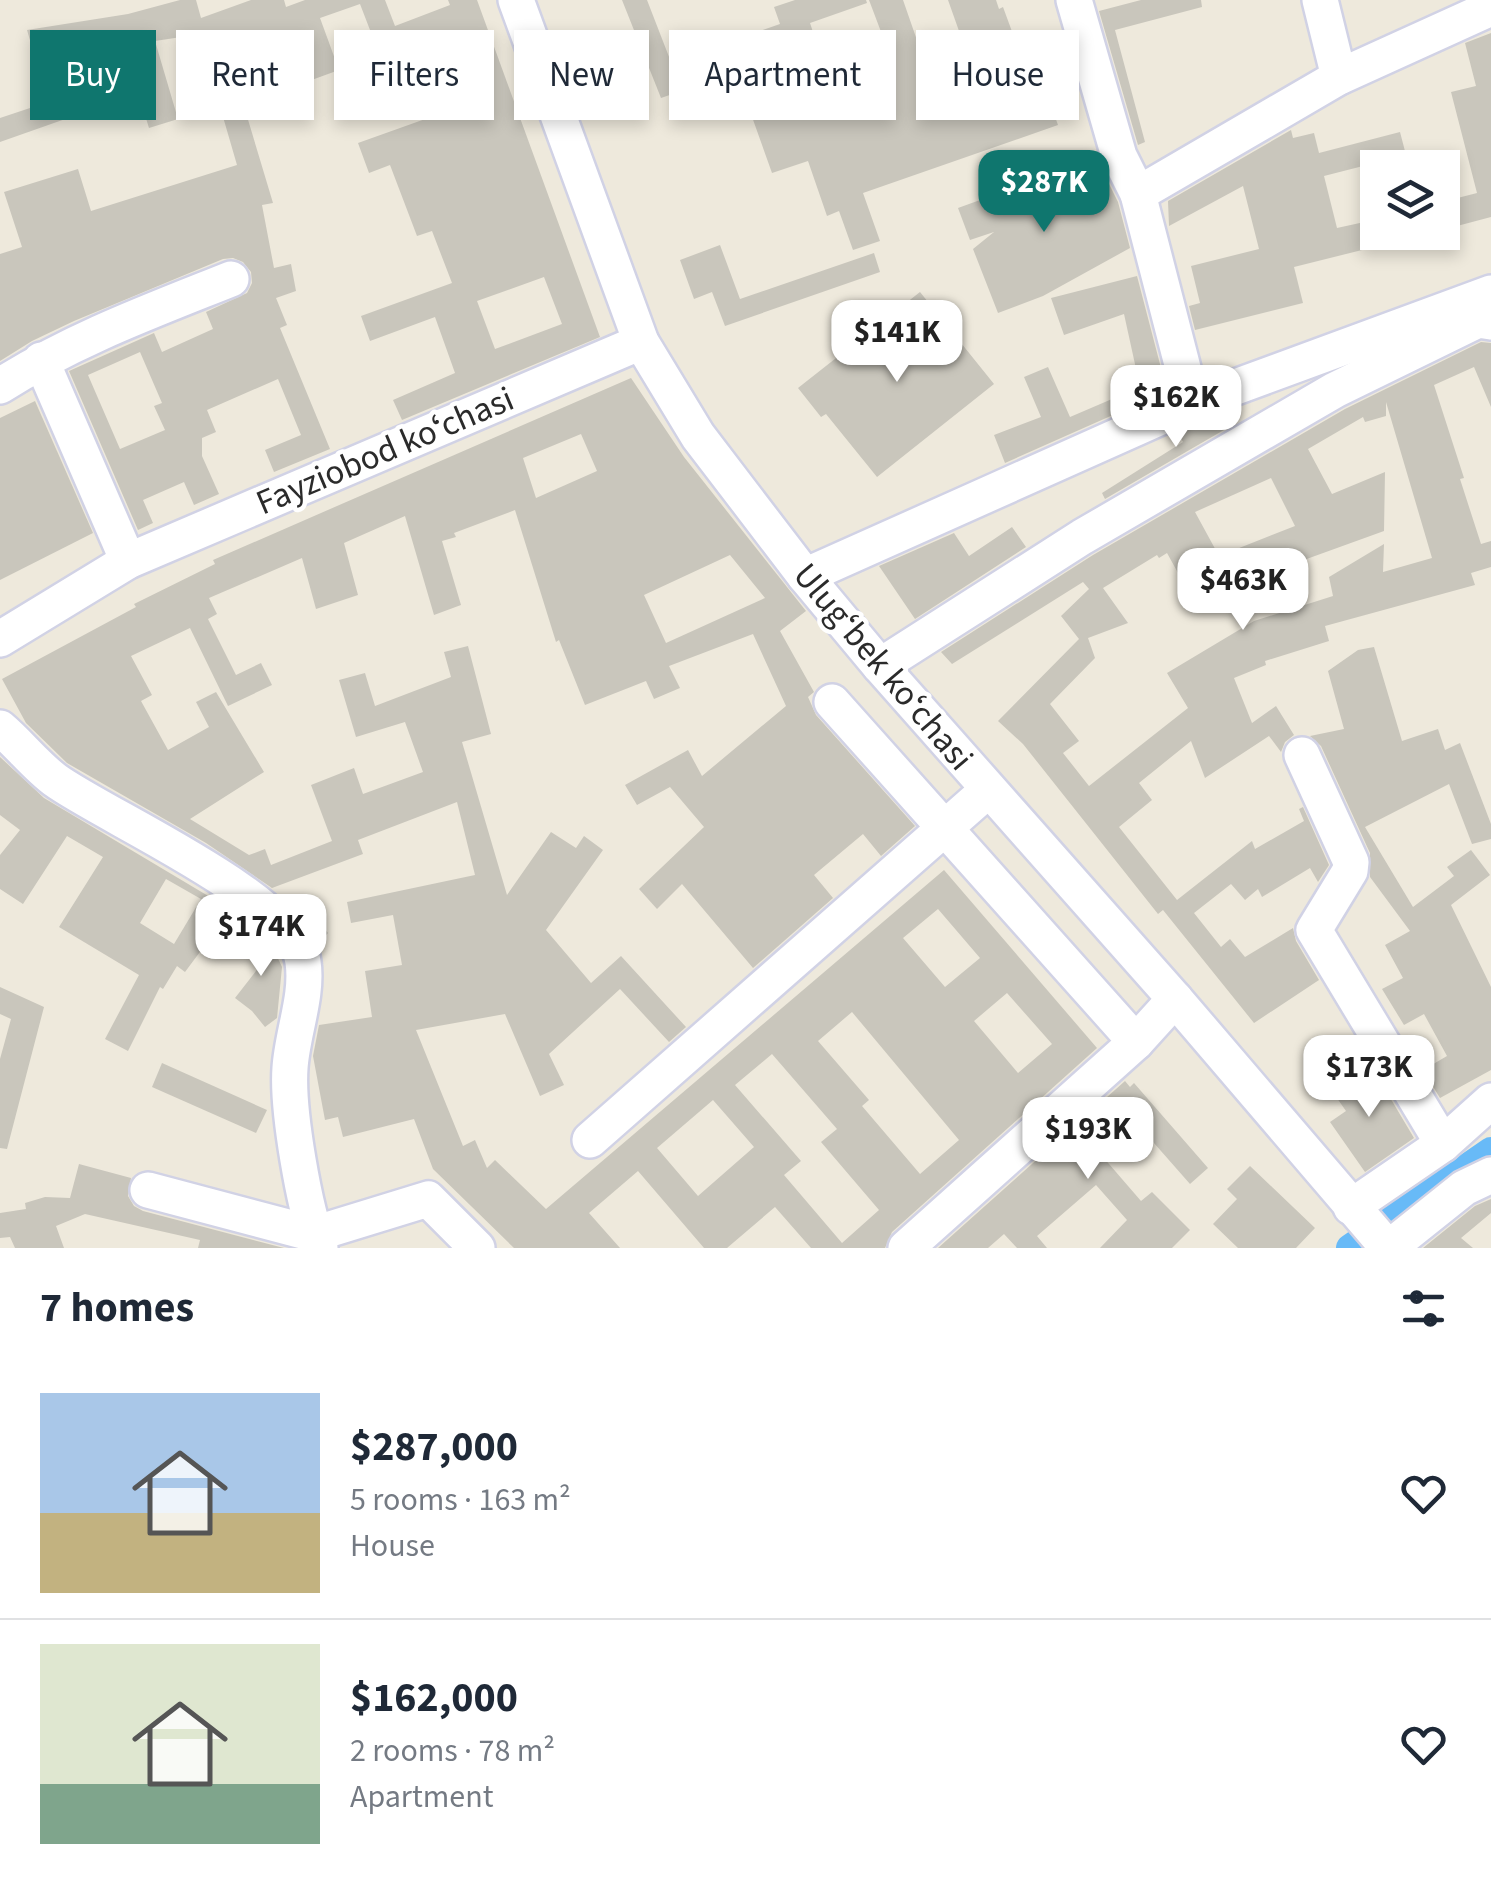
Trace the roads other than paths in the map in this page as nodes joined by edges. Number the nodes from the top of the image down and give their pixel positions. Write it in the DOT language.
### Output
graph roads {
  1 [pos="516,0"];
  2 [pos="1074,0"];
  3 [pos="1320,0"];
  4 [pos="1491,8"];
  5 [pos="1339,77"];
  6 [pos="1138,194"];
  7 [pos="230,279"];
  8 [pos="1491,293"];
  9 [pos="1491,322"];
  10 [pos="641,342"];
  11 [pos="41,360"];
  12 [pos="0,386"];
  13 [pos="1192,403"];
  14 [pos="128,561"];
  15 [pos="805,576"];
  16 [pos="0,639"];
  17 [pos="880,666"];
  18 [pos="832,702"];
  19 [pos="0,728"];
  20 [pos="1302,755"];
  21 [pos="988,790"];
  22 [pos="945,829"];
  23 [pos="1174,999"];
  24 [pos="1136,1042"];
  25 [pos="1491,1101"];
  26 [pos="590,1140"];
  27 [pos="1442,1144"];
  28 [pos="1491,1175"];
  29 [pos="148,1190"];
  30 [pos="1351,1207"];
  31 [pos="317,1241"];
  32 [pos="477,1248"];
  33 [pos="906,1248"];
  34 [pos="1389,1248"];
  1 -- 10 [label="street, Ulugʻbek koʻchasi"];
  2 -- 6 [label="street"];
  3 -- 5 [label="street"];
  4 -- 5 [label="street"];
  5 -- 6 [label="street"];
  6 -- 13 [label="street"];
  7 -- 11 [label="street"];
  8 -- 13 [label="street"];
  9 -- 17 [label="street"];
  10 -- 14 [label="street, Fayziobod koʻchasi"];
  10 -- 15 [label="street, Ulugʻbek koʻchasi"];
  11 -- 12 [label="street"];
  11 -- 14 [label="street"];
  13 -- 15 [label="street"];
  14 -- 16 [label="street, Fayziobod koʻchasi"];
  15 -- 17 [label="street, Ulugʻbek koʻchasi"];
  17 -- 21 [label="street, Ulugʻbek koʻchasi"];
  18 -- 22 [label="street"];
  19 -- 31 [label="street"];
  20 -- 27 [label="street"];
  21 -- 22 [label="street"];
  21 -- 23 [label="street, Ulugʻbek koʻchasi"];
  22 -- 24 [label="street"];
  22 -- 26 [label="street"];
  23 -- 24 [label="street"];
  23 -- 30 [label="street, Ulugʻbek koʻchasi"];
  24 -- 33 [label="street"];
  25 -- 27 [label="street"];
  27 -- 30 [label="street"];
  28 -- 34 [label="street"];
  29 -- 31 [label="street"];
  30 -- 34 [label="street, Ulugʻbek koʻchasi"];
  31 -- 32 [label="street"];
}
